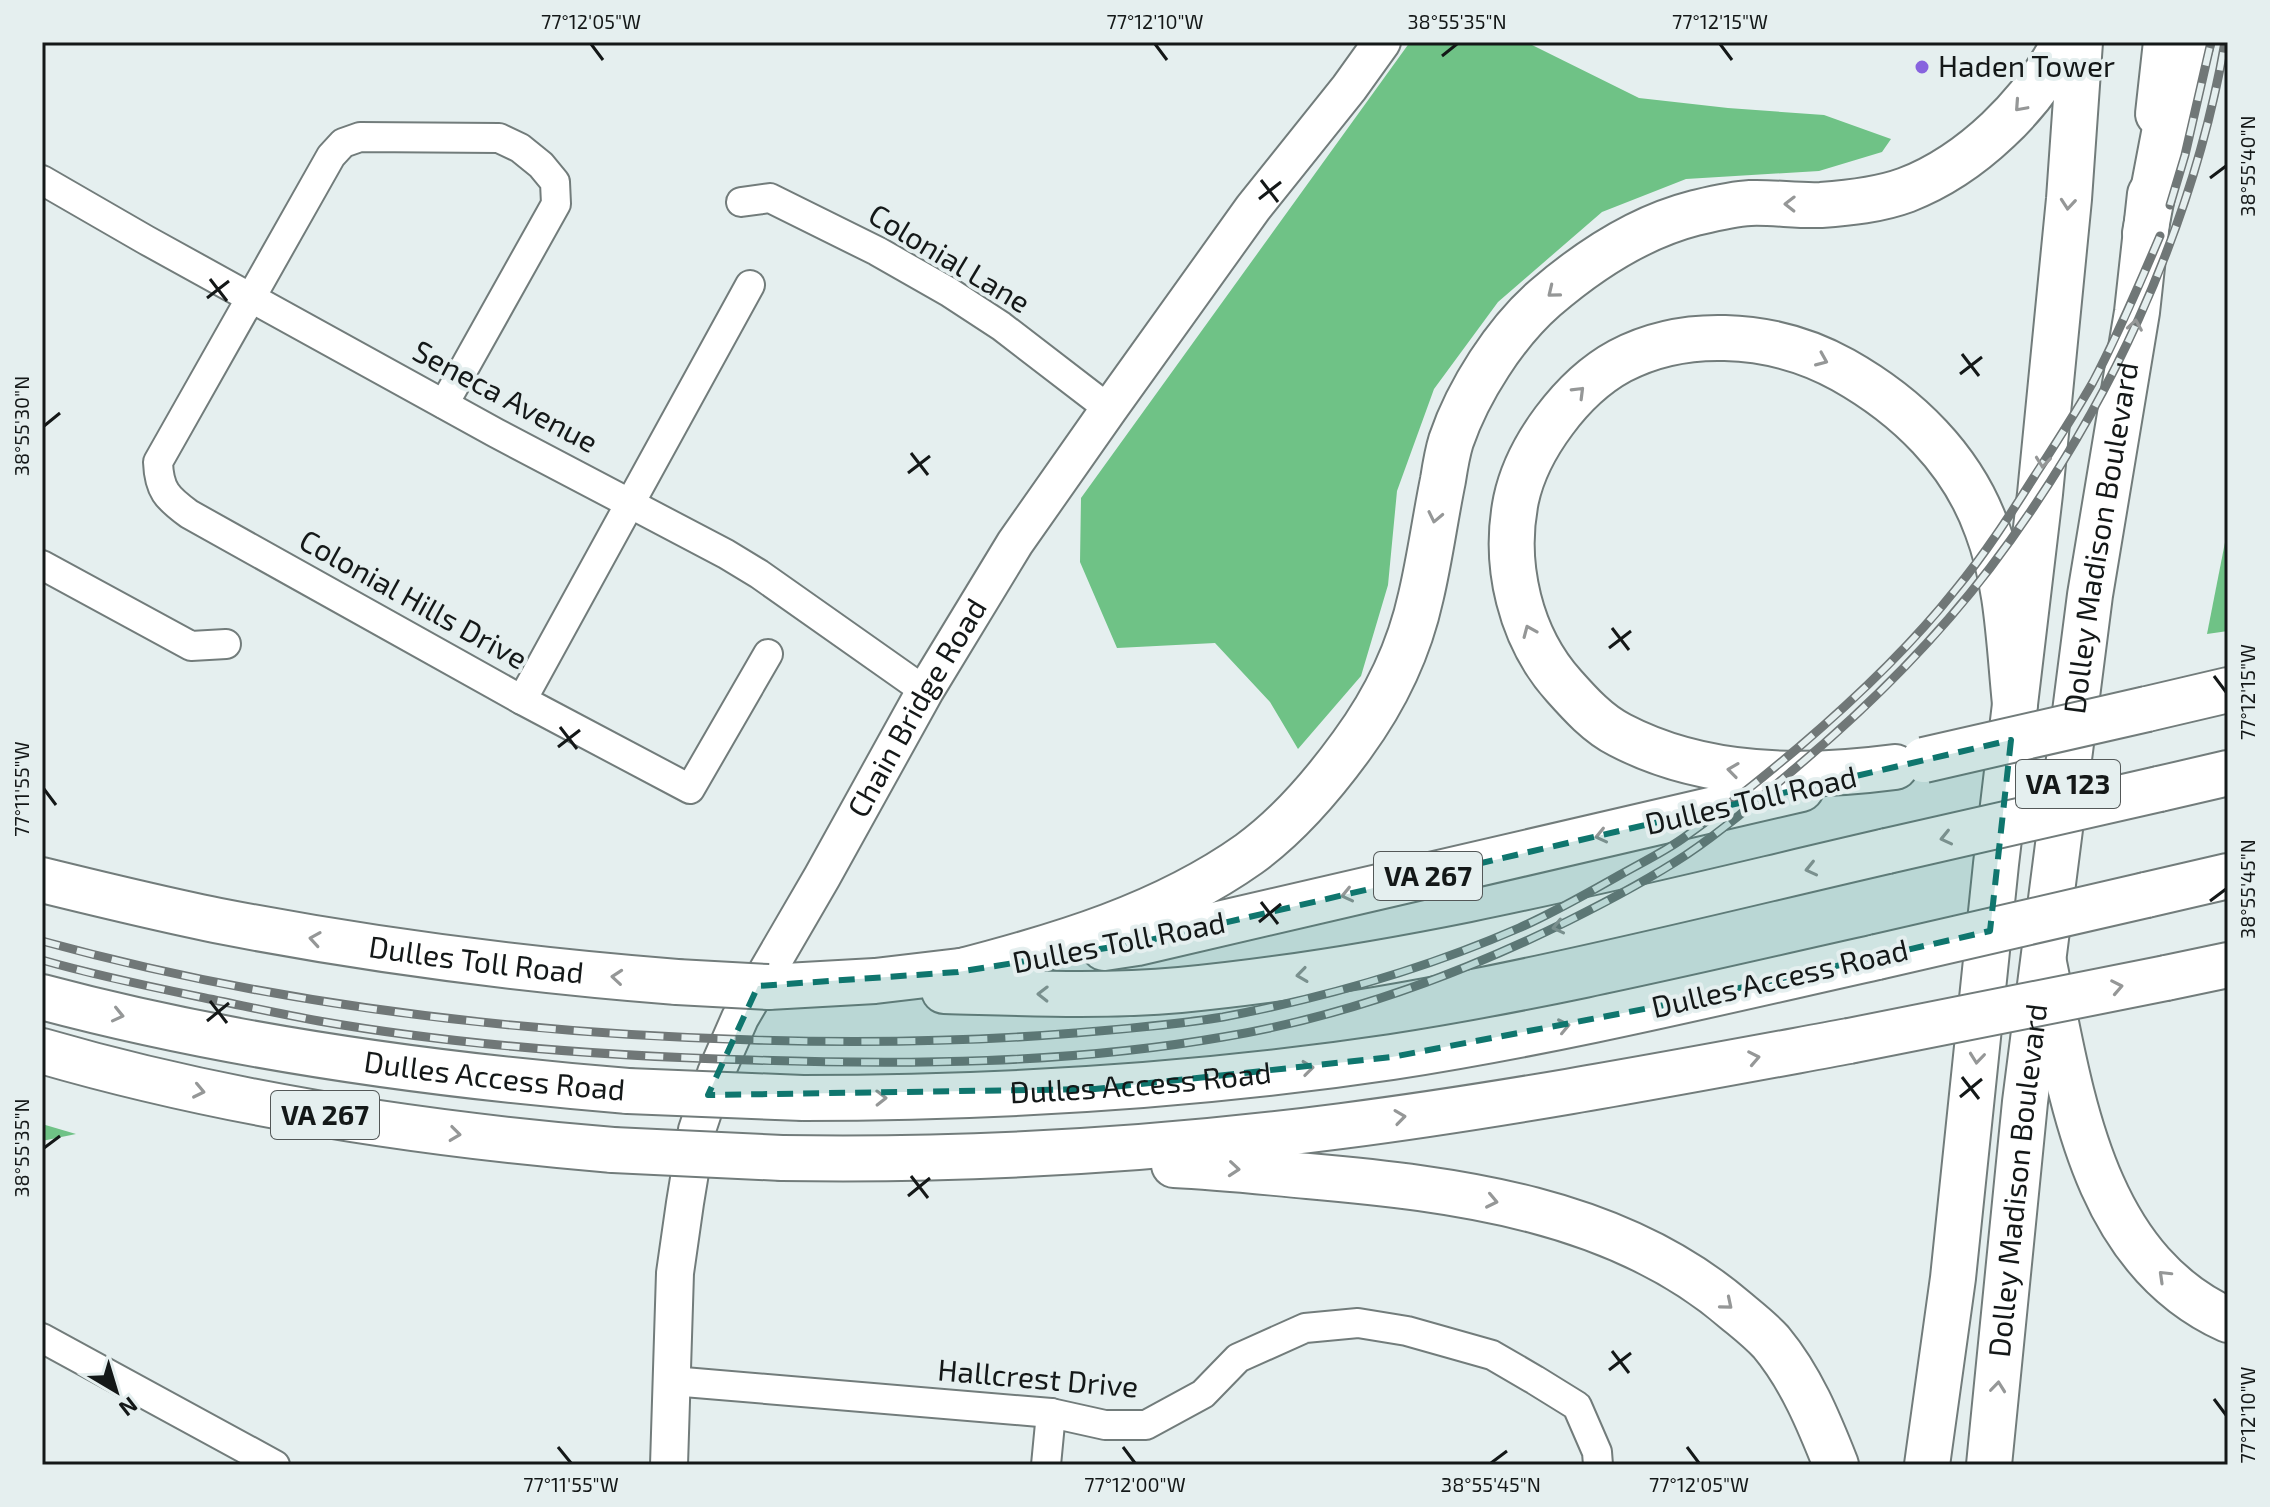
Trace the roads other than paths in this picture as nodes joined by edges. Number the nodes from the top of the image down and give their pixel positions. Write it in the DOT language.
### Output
graph roads {
  1 [pos="1382,42"];
  2 [pos="2064,42"];
  3 [pos="2080,42"];
  4 [pos="2166,42"];
  5 [pos="2191,42"];
  6 [pos="42,180"];
  7 [pos="741,202"];
  8 [pos="2145,233"];
  9 [pos="750,285"];
  10 [pos="252,298"];
  11 [pos="444,404"];
  12 [pos="1109,409"];
  13 [pos="632,503"];
  14 [pos="42,565"];
  15 [pos="226,644"];
  16 [pos="768,654"];
  17 [pos="2228,690"];
  18 [pos="925,691"];
  19 [pos="522,700"];
  20 [pos="2015,704"];
  21 [pos="1910,764"];
  22 [pos="2228,773"];
  23 [pos="2228,876"];
  24 [pos="42,880"];
  25 [pos="2044,963"];
  26 [pos="2228,965"];
  27 [pos="958,972"];
  28 [pos="2193,975"];
  29 [pos="860,985"];
  30 [pos="42,997"];
  31 [pos="42,1051"];
  32 [pos="988,1156"];
  33 [pos="2228,1320"];
  34 [pos="42,1338"];
  35 [pos="672,1381"];
  36 [pos="1051,1413"];
  37 [pos="275,1465"];
  38 [pos="669,1465"];
  39 [pos="1046,1465"];
  40 [pos="1598,1465"];
  41 [pos="1836,1465"];
  42 [pos="1927,1465"];
  43 [pos="1989,1465"];
  1 -- 12 [label="street, Chain Bridge Road"];
  2 -- 27 [label="main road, one-way"];
  3 -- 20 [label="main road, Dolley Madison Boulevard / VA 123, one-way"];
  4 -- 8 [label="main road, Dolley Madison Boulevard / VA 123"];
  5 -- 8 [label="main road"];
  6 -- 10 [label="street, Seneca Avenue"];
  7 -- 12 [label="street, Colonial Lane"];
  25 -- 8 [label="main road, Dolley Madison Boulevard / VA 123, one-way"];
  9 -- 13 [label="street"];
  10 -- 11 [label="street, Seneca Avenue"];
  10 -- 11 [label="street, Colonial Hills Drive"];
  10 -- 19 [label="street, Colonial Hills Drive"];
  11 -- 13 [label="street, Seneca Avenue"];
  12 -- 18 [label="street, Chain Bridge Road"];
  13 -- 18 [label="street, Seneca Avenue"];
  13 -- 19 [label="street"];
  14 -- 15 [label="street"];
  16 -- 19 [label="street, Colonial Hills Drive"];
  17 -- 21 [label="main road, Dulles Toll Road / VA 267, bridge"];
  18 -- 35 [label="street, Chain Bridge Road"];
  21 -- 20 [label="main road, one-way"];
  20 -- 42 [label="main road, Dolley Madison Boulevard / VA 123, one-way"];
  21 -- 27 [label="main road, Dulles Toll Road / VA 267, one-way"];
  22 -- 29 [label="main road, one-way, bridge"];
  30 -- 23 [label="main road, Dulles Access Road, one-way, bridge"];
  29 -- 24 [label="main road, Dulles Toll Road, one-way, bridge"];
  33 -- 25 [label="main road, one-way"];
  43 -- 25 [label="main road, Dolley Madison Boulevard / VA 123, one-way"];
  26 -- 28 [label="main road, VA 267"];
  27 -- 29 [label="main road, Dulles Toll Road / VA 267"];
  32 -- 28 [label="main road, VA 267, one-way, bridge"];
  31 -- 32 [label="main road, VA 267, one-way, bridge"];
  32 -- 41 [label="main road, one-way"];
  34 -- 37 [label="street"];
  35 -- 36 [label="street, Hallcrest Drive"];
  35 -- 38 [label="street, Chain Bridge Road"];
  36 -- 39 [label="street"];
  36 -- 40 [label="street, Hallcrest Drive"];
}
